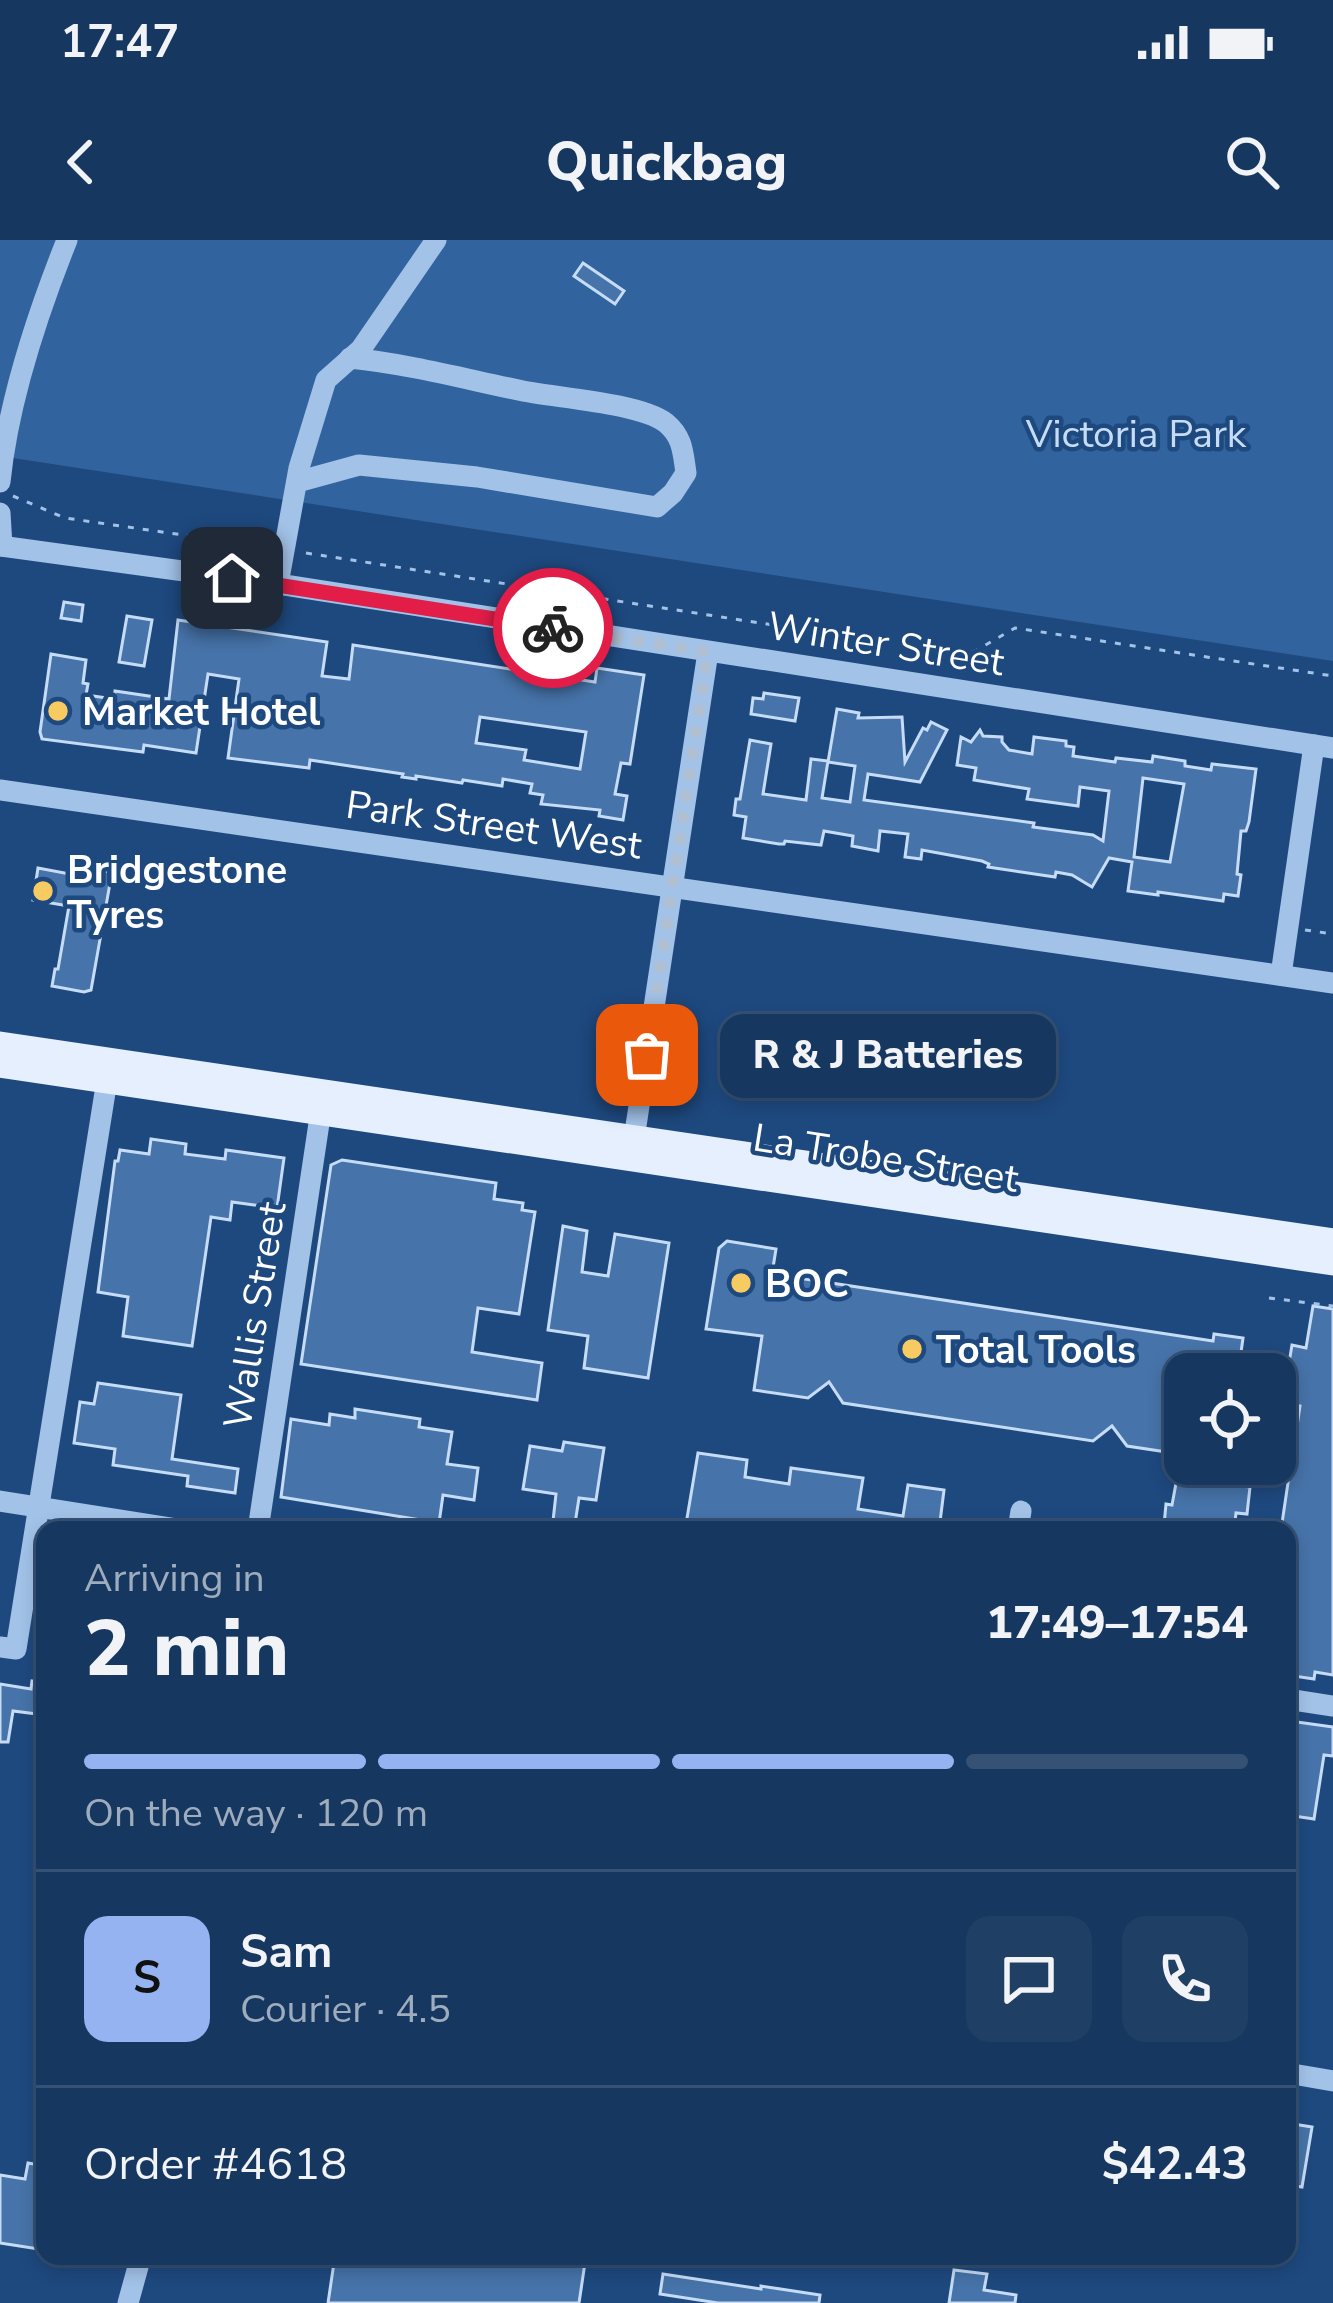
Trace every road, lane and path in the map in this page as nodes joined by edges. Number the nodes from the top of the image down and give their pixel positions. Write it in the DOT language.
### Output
graph roads {
  1 [pos="67,240"];
  2 [pos="436,240"];
  3 [pos="350,358"];
  4 [pos="297,482"];
  5 [pos="4,497"];
  6 [pos="1,546"];
  7 [pos="285,550"];
  8 [pos="278,584"];
  9 [pos="708,652"];
  10 [pos="1333,676"];
  11 [pos="1323,746"];
  12 [pos="0,790"];
  13 [pos="673,886"];
  14 [pos="1288,927"];
  15 [pos="1333,934"];
  16 [pos="1281,975"];
  17 [pos="1333,983"];
  18 [pos="0,1045"];
  19 [pos="0,1064"];
  20 [pos="109,1070"];
  21 [pos="322,1100"];
  22 [pos="633,1148"];
  23 [pos="1333,1242"];
  24 [pos="1333,1262"];
  25 [pos="1269,1298"];
  26 [pos="1333,1306"];
  27 [pos="0,1502"];
  28 [pos="40,1507"];
  29 [pos="37,1521"];
  30 [pos="128,1521"];
  31 [pos="259,1521"];
  32 [pos="36,1524"];
  33 [pos="8,1647"];
  34 [pos="1296,1700"];
  35 [pos="1333,1706"];
  36 [pos="1296,2074"];
  37 [pos="1333,2080"];
  38 [pos="139,2265"];
  39 [pos="128,2303"];
  1 -- 5 [label="street"];
  2 -- 3 [label="street"];
  3 -- 4 [label="street"];
  3 -- 4 [label="street"];
  4 -- 7 [label="street"];
  5 -- 6 [label="street"];
  5 -- 7 [label="path"];
  6 -- 8 [label="street, Winter Street"];
  7 -- 8 [label="street"];
  7 -- 10 [label="path"];
  8 -- 9 [label="street, Winter Street"];
  9 -- 11 [label="street, Winter Street"];
  9 -- 13 [label="street"];
  11 -- 14 [label="street"];
  12 -- 13 [label="street, Park Street West"];
  13 -- 16 [label="street, Park Street West"];
  13 -- 22 [label="street"];
  14 -- 15 [label="path"];
  14 -- 16 [label="street"];
  16 -- 17 [label="street, Park Street West"];
  18 -- 20 [label="main road, La Trobe Street"];
  19 -- 20 [label="main road, La Trobe Street"];
  20 -- 21 [label="main road, La Trobe Street"];
  20 -- 28 [label="street"];
  21 -- 22 [label="main road, La Trobe Street"];
  21 -- 31 [label="street, Wallis Street"];
  22 -- 23 [label="main road, La Trobe Street"];
  22 -- 24 [label="main road, La Trobe Street"];
  25 -- 26 [label="path"];
  27 -- 28 [label="street"];
  28 -- 29 [label="street"];
  28 -- 30 [label="street"];
  32 -- 33 [label="street"];
  34 -- 35 [label="street"];
  36 -- 37 [label="street"];
  38 -- 39 [label="street"];
}
